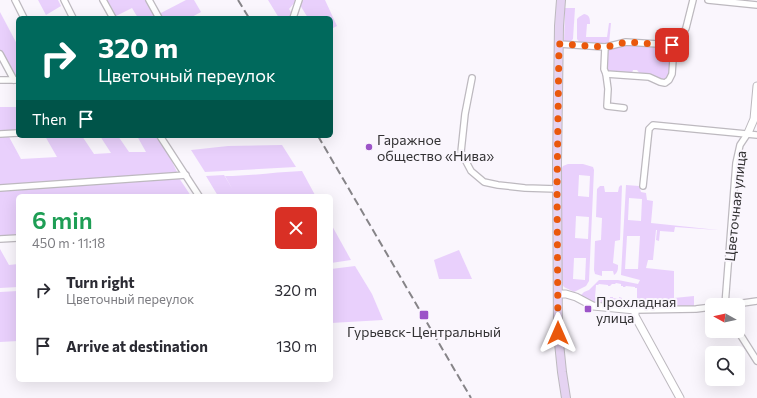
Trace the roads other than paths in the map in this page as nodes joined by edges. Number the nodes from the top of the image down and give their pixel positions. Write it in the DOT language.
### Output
graph roads {
  1 [pos="15,0"];
  2 [pos="64,0"];
  3 [pos="103,0"];
  4 [pos="149,0"];
  5 [pos="299,0"];
  6 [pos="561,0"];
  7 [pos="693,0"];
  8 [pos="708,0"];
  9 [pos="757,5"];
  10 [pos="23,16"];
  11 [pos="72,16"];
  12 [pos="112,16"];
  13 [pos="158,16"];
  14 [pos="294,16"];
  15 [pos="559,44"];
  16 [pos="674,45"];
  17 [pos="605,47"];
  18 [pos="0,54"];
  19 [pos="606,74"];
  20 [pos="472,78"];
  21 [pos="0,80"];
  22 [pos="16,80"];
  23 [pos="757,86"];
  24 [pos="624,108"];
  25 [pos="16,133"];
  26 [pos="748,133"];
  27 [pos="0,134"];
  28 [pos="757,134"];
  29 [pos="161,138"];
  30 [pos="186,175"];
  31 [pos="643,186"];
  32 [pos="0,188"];
  33 [pos="557,189"];
  34 [pos="198,194"];
  35 [pos="16,238"];
  36 [pos="0,239"];
  37 [pos="558,294"];
  38 [pos="726,298"];
  39 [pos="757,301"];
  40 [pos="745,303"];
  41 [pos="705,308"];
  42 [pos="635,310"];
  43 [pos="742,338"];
  44 [pos="757,361"];
  45 [pos="566,398"];
  46 [pos="680,398"];
  1 -- 10 [label="street"];
  2 -- 11 [label="street"];
  3 -- 12 [label="street"];
  4 -- 13 [label="street"];
  5 -- 14 [label="street"];
  6 -- 15 [label="main road"];
  7 -- 16 [label="street"];
  8 -- 9 [label="street"];
  15 -- 17 [label="street"];
  15 -- 33 [label="main road"];
  16 -- 17 [label="street"];
  16 -- 19 [label="street"];
  17 -- 19 [label="street"];
  18 -- 22 [label="street"];
  19 -- 24 [label="street"];
  20 -- 33 [label="street"];
  21 -- 22 [label="street"];
  23 -- 26 [label="street, Цветочная улица"];
  25 -- 27 [label="street"];
  26 -- 28 [label="street"];
  26 -- 31 [label="street"];
  26 -- 38 [label="street, Цветочная улица"];
  29 -- 30 [label="street"];
  30 -- 32 [label="street"];
  30 -- 34 [label="street"];
  33 -- 37 [label="main road"];
  35 -- 36 [label="street"];
  37 -- 42 [label="street"];
  37 -- 45 [label="main road"];
  39 -- 40 [label="street"];
  41 -- 42 [label="street"];
  42 -- 46 [label="street"];
  43 -- 44 [label="street"];
}
